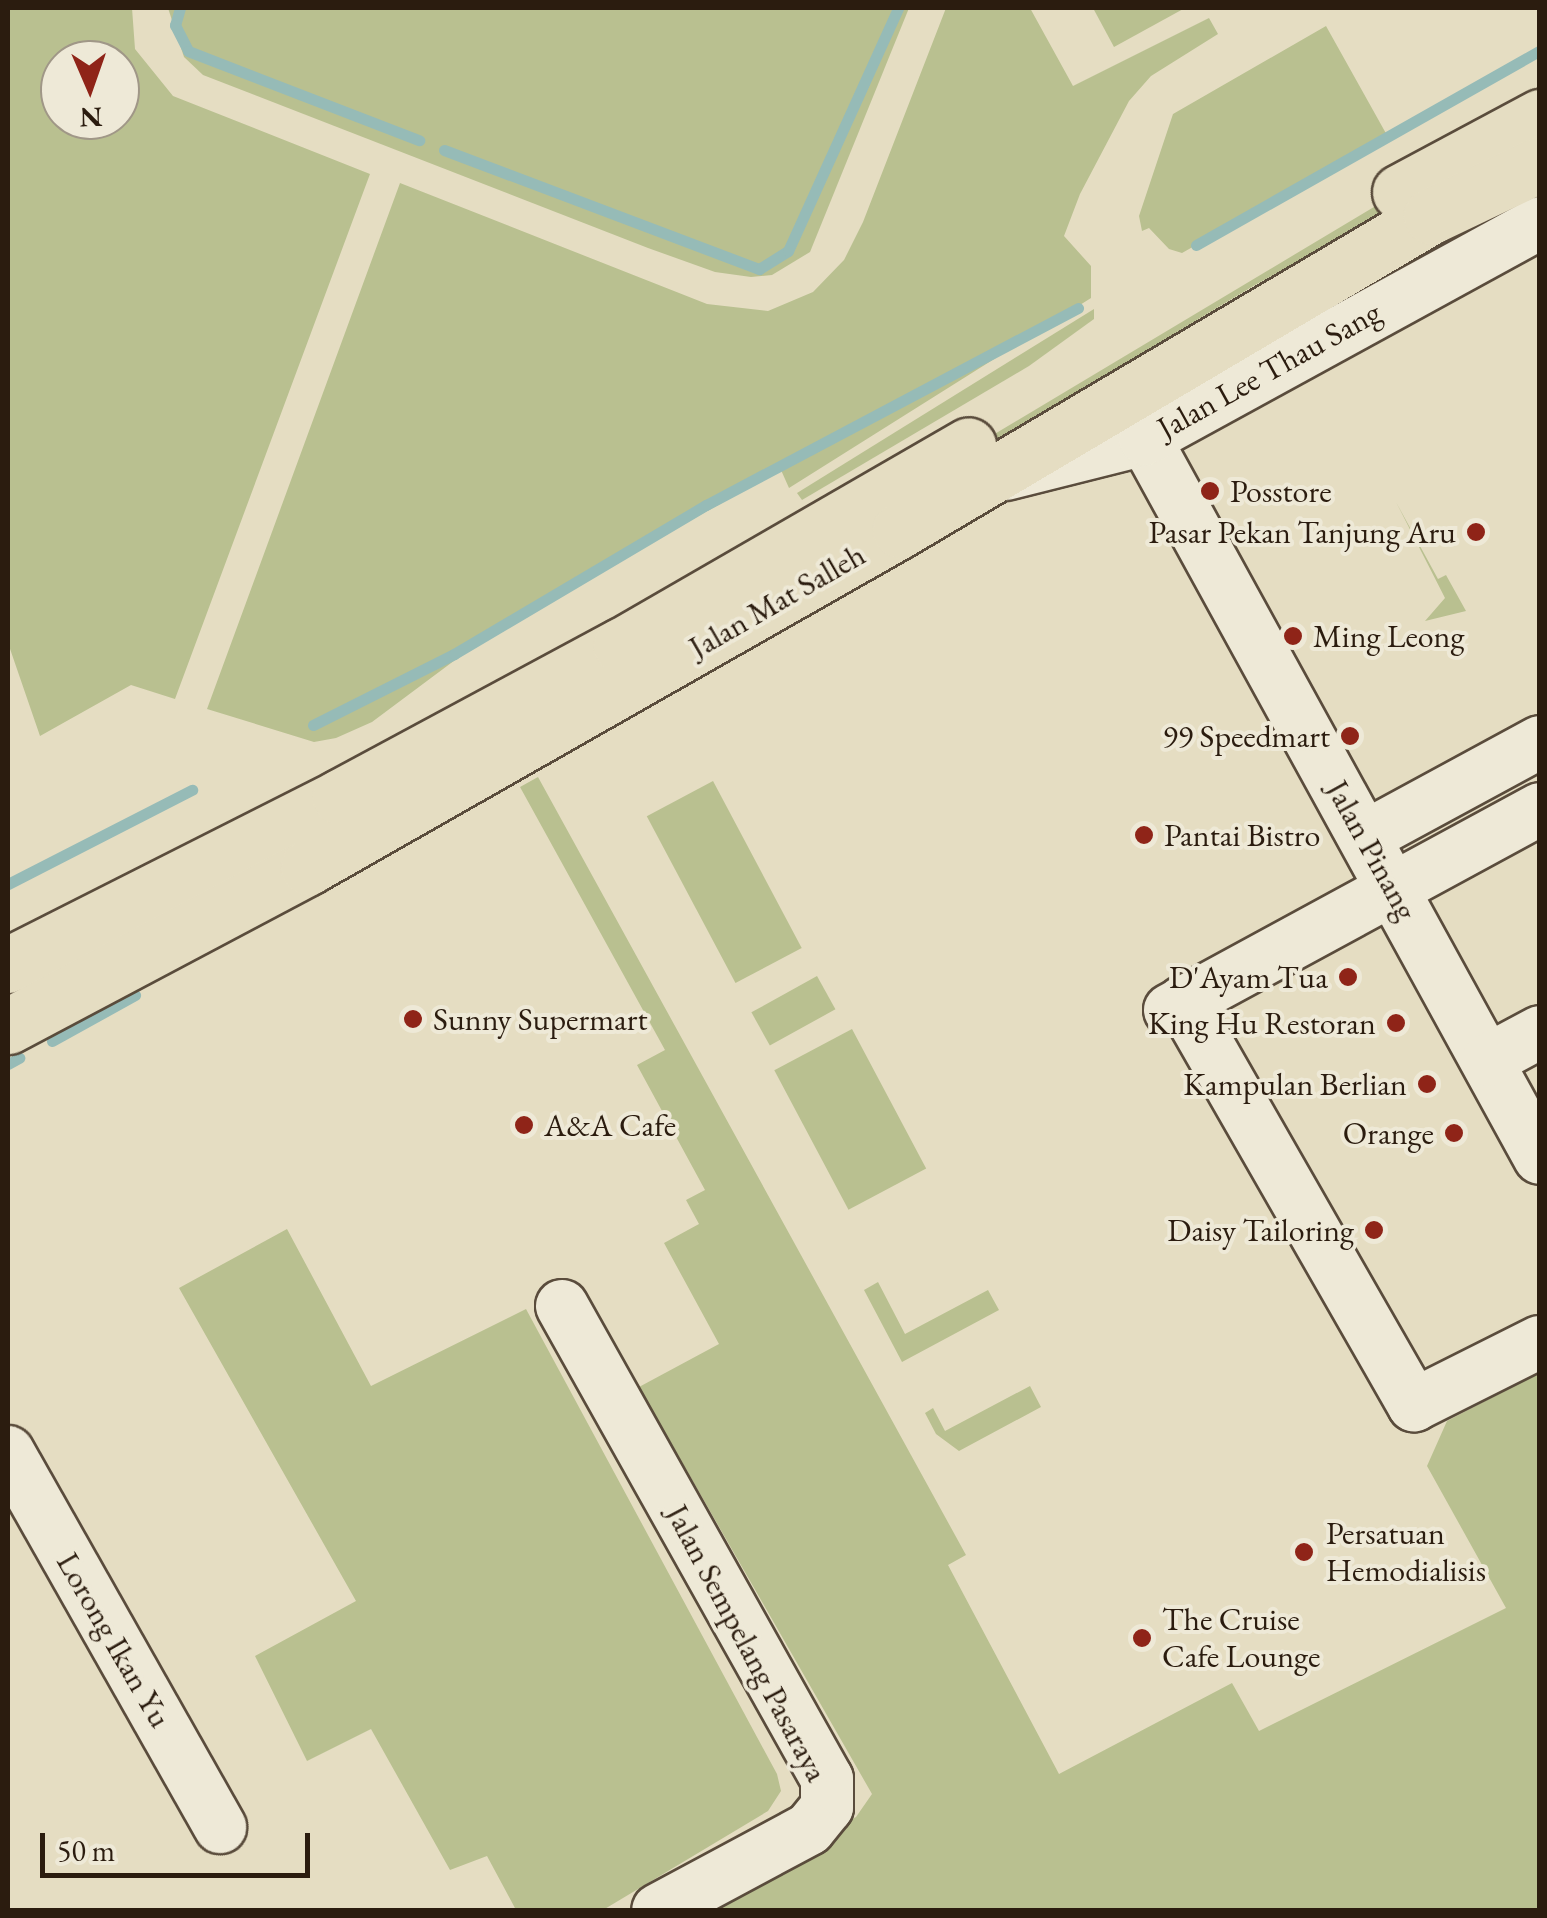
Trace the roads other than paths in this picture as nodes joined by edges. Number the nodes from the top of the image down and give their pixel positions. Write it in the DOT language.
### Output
graph roads {
  1 [pos="1540,116"];
  2 [pos="1540,164"];
  3 [pos="1540,223"];
  4 [pos="1145,438"];
  5 [pos="985,479"];
  6 [pos="1540,742"];
  7 [pos="1540,809"];
  8 [pos="1364,837"];
  9 [pos="1393,888"];
  10 [pos="8,965"];
  11 [pos="8,1026"];
  12 [pos="1540,1032"];
  13 [pos="1488,1060"];
  14 [pos="1540,1158"];
  15 [pos="562,1306"];
  16 [pos="1540,1342"];
  17 [pos="8,1452"];
  18 [pos="220,1827"];
  19 [pos="658,1910"];
  1 -- 10 [label="main road, Jalan Mat Salleh"];
  2 -- 5 [label="main road, Jalan Mat Salleh"];
  3 -- 4 [label="street, Jalan Lee Thau Sang"];
  4 -- 5 [label="street, Jalan Lee Thau Sang"];
  4 -- 8 [label="street, Jalan Pinang"];
  5 -- 11 [label="main road, Jalan Mat Salleh"];
  6 -- 8 [label="street"];
  7 -- 9 [label="street"];
  8 -- 9 [label="street, Jalan Pinang"];
  9 -- 13 [label="street, Jalan Pinang"];
  9 -- 16 [label="street"];
  12 -- 13 [label="street"];
  13 -- 14 [label="street, Jalan Pinang"];
  15 -- 19 [label="street, Jalan Sempelang Pasaraya"];
  17 -- 18 [label="street, Lorong Ikan Yu"];
}
